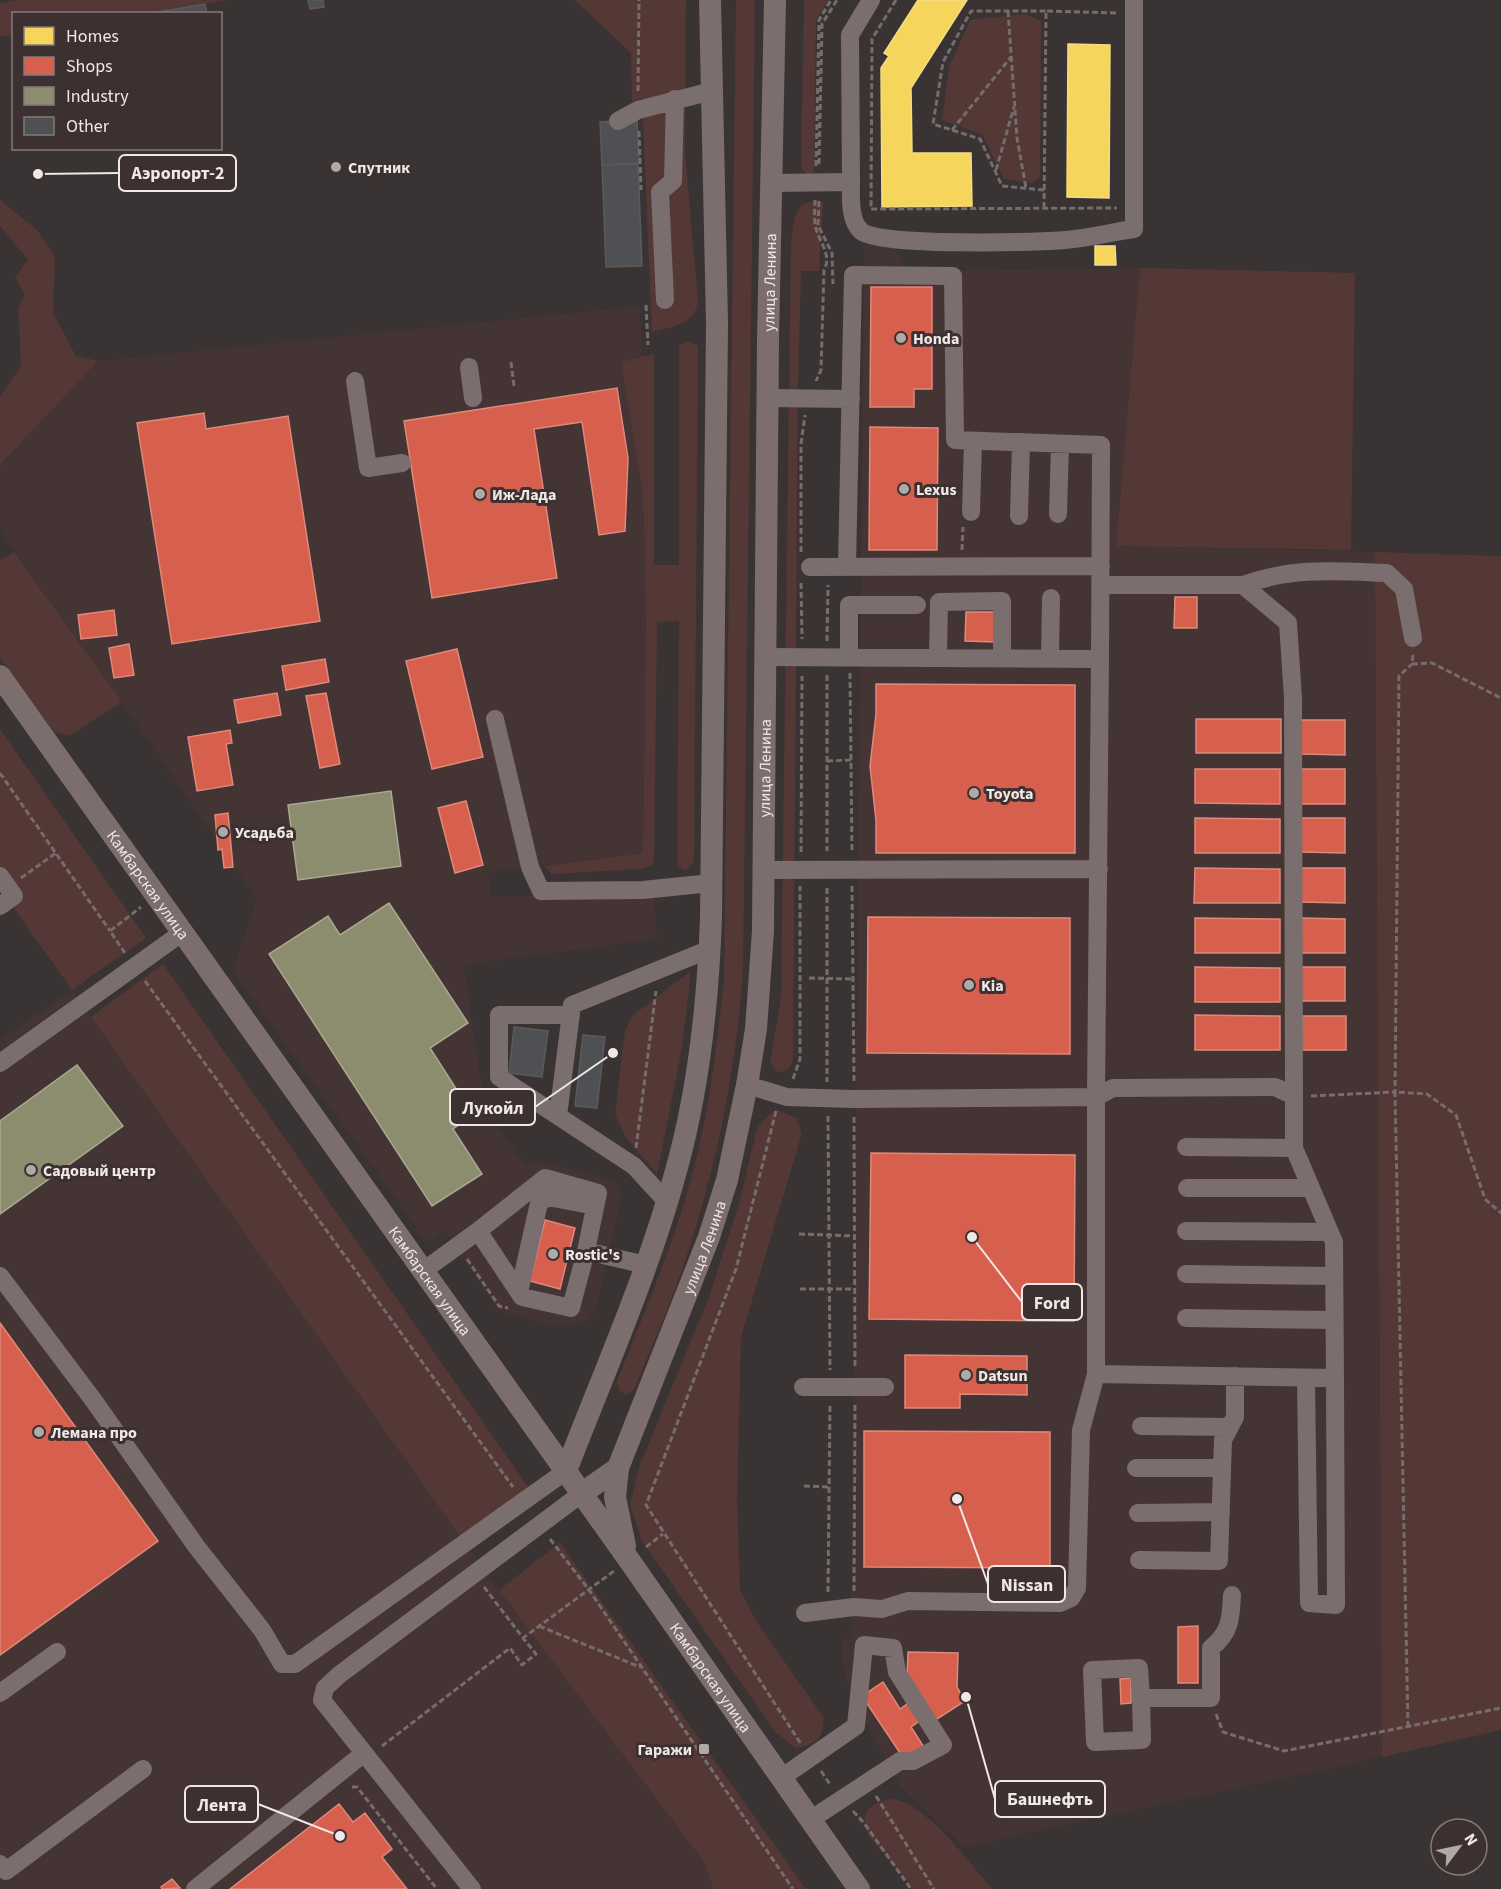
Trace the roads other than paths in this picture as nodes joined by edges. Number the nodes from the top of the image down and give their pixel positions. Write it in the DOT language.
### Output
graph roads {
  1 [pos="710,0"];
  2 [pos="776,0"];
  3 [pos="871,0"];
  4 [pos="1134,7"];
  5 [pos="712,91"];
  6 [pos="675,99"];
  7 [pos="618,121"];
  8 [pos="851,182"];
  9 [pos="771,183"];
  10 [pos="665,300"];
  11 [pos="469,367"];
  12 [pos="355,381"];
  13 [pos="473,398"];
  14 [pos="768,398"];
  15 [pos="850,399"];
  16 [pos="973,441"];
  17 [pos="1021,442"];
  18 [pos="1060,444"];
  19 [pos="402,463"];
  20 [pos="971,512"];
  21 [pos="1058,514"];
  22 [pos="1018,516"];
  23 [pos="1101,566"];
  24 [pos="847,567"];
  25 [pos="804,568"];
  26 [pos="1102,585"];
  27 [pos="1243,585"];
  28 [pos="1051,598"];
  29 [pos="917,605"];
  30 [pos="1413,638"];
  31 [pos="765,657"];
  32 [pos="849,657"];
  33 [pos="938,658"];
  34 [pos="1002,658"];
  35 [pos="1050,658"];
  36 [pos="1100,659"];
  37 [pos="0,675"];
  38 [pos="495,718"];
  39 [pos="1099,869"];
  40 [pos="763,870"];
  41 [pos="4,882"];
  42 [pos="711,883"];
  43 [pos="0,906"];
  44 [pos="183,932"];
  45 [pos="710,949"];
  46 [pos="571,1015"];
  47 [pos="0,1063"];
  48 [pos="747,1085"];
  49 [pos="1096,1096"];
  50 [pos="1294,1096"];
  51 [pos="558,1116"];
  52 [pos="1186,1147"];
  53 [pos="1294,1148"];
  54 [pos="1187,1188"];
  55 [pos="1311,1188"];
  56 [pos="667,1202"];
  57 [pos="595,1206"];
  58 [pos="477,1231"];
  59 [pos="1186,1231"];
  60 [pos="1329,1232"];
  61 [pos="586,1251"];
  62 [pos="646,1265"];
  63 [pos="423,1271"];
  64 [pos="1186,1274"];
  65 [pos="0,1276"];
  66 [pos="1334,1276"];
  67 [pos="519,1292"];
  68 [pos="1186,1318"];
  69 [pos="1334,1320"];
  70 [pos="1096,1374"];
  71 [pos="1235,1376"];
  72 [pos="1306,1378"];
  73 [pos="1335,1378"];
  74 [pos="803,1386"];
  75 [pos="885,1387"];
  76 [pos="1141,1426"];
  77 [pos="1230,1427"];
  78 [pos="618,1468"];
  79 [pos="1136,1468"];
  80 [pos="1222,1468"];
  81 [pos="566,1471"];
  82 [pos="581,1494"];
  83 [pos="1221,1512"];
  84 [pos="1138,1513"];
  85 [pos="629,1560"];
  86 [pos="1139,1560"];
  87 [pos="1232,1595"];
  88 [pos="805,1613"];
  89 [pos="57,1652"];
  90 [pos="0,1693"];
  91 [pos="1141,1698"];
  92 [pos="369,1754"];
  93 [pos="142,1768"];
  94 [pos="780,1778"];
  95 [pos="810,1820"];
  96 [pos="0,1864"];
  97 [pos="195,1889"];
  98 [pos="472,1889"];
  99 [pos="859,1889"];
  1 -- 5 [label="main road"];
  2 -- 9 [label="main road, улица Ленина"];
  3 -- 8 [label="lane"];
  4 -- 8 [label="lane"];
  5 -- 6 [label="lane"];
  5 -- 42 [label="main road"];
  6 -- 7 [label="lane"];
  6 -- 10 [label="lane"];
  8 -- 9 [label="lane"];
  9 -- 14 [label="main road, улица Ленина"];
  11 -- 13 [label="lane"];
  12 -- 19 [label="lane"];
  14 -- 15 [label="lane"];
  14 -- 31 [label="main road, улица Ленина"];
  15 -- 16 [label="lane"];
  15 -- 24 [label="lane"];
  16 -- 17 [label="lane"];
  16 -- 20 [label="lane"];
  17 -- 18 [label="lane"];
  17 -- 22 [label="lane"];
  18 -- 21 [label="lane"];
  18 -- 23 [label="lane"];
  23 -- 24 [label="lane"];
  23 -- 26 [label="lane"];
  24 -- 25 [label="lane"];
  26 -- 27 [label="lane"];
  26 -- 36 [label="lane"];
  27 -- 30 [label="lane"];
  27 -- 50 [label="lane"];
  28 -- 35 [label="lane"];
  29 -- 32 [label="lane"];
  31 -- 32 [label="lane"];
  31 -- 40 [label="main road, улица Ленина"];
  32 -- 33 [label="lane"];
  33 -- 34 [label="lane"];
  33 -- 34 [label="lane"];
  34 -- 35 [label="lane"];
  35 -- 36 [label="lane"];
  36 -- 39 [label="lane"];
  37 -- 44 [label="main road, Камбарская улица"];
  38 -- 42 [label="lane"];
  39 -- 40 [label="lane"];
  39 -- 49 [label="lane"];
  40 -- 48 [label="main road, улица Ленина"];
  41 -- 43 [label="lane"];
  42 -- 45 [label="main road"];
  44 -- 47 [label="lane"];
  44 -- 63 [label="main road, Камбарская улица"];
  45 -- 46 [label="lane"];
  45 -- 56 [label="main road"];
  46 -- 51 [label="lane"];
  46 -- 51 [label="lane"];
  48 -- 49 [label="lane"];
  48 -- 78 [label="main road, улица Ленина"];
  49 -- 50 [label="lane"];
  49 -- 70 [label="lane"];
  50 -- 53 [label="lane"];
  51 -- 56 [label="lane"];
  52 -- 53 [label="lane"];
  53 -- 55 [label="lane"];
  54 -- 55 [label="lane"];
  55 -- 60 [label="lane"];
  56 -- 62 [label="main road"];
  57 -- 58 [label="lane"];
  57 -- 61 [label="lane"];
  57 -- 67 [label="lane"];
  58 -- 63 [label="lane"];
  58 -- 67 [label="lane"];
  59 -- 60 [label="lane"];
  60 -- 66 [label="lane"];
  61 -- 62 [label="lane"];
  61 -- 67 [label="lane"];
  62 -- 81 [label="main road"];
  63 -- 81 [label="main road, Камбарская улица"];
  64 -- 66 [label="lane"];
  65 -- 81 [label="lane"];
  66 -- 69 [label="lane"];
  68 -- 69 [label="lane"];
  69 -- 73 [label="lane"];
  70 -- 71 [label="lane"];
  70 -- 88 [label="lane"];
  71 -- 72 [label="lane"];
  71 -- 77 [label="lane"];
  72 -- 73 [label="lane"];
  72 -- 73 [label="lane"];
  74 -- 75 [label="lane"];
  76 -- 77 [label="lane"];
  77 -- 80 [label="lane"];
  78 -- 82 [label="main road"];
  78 -- 85 [label="main road, улица Ленина"];
  79 -- 80 [label="lane"];
  80 -- 83 [label="lane"];
  81 -- 82 [label="main road, Камбарская улица"];
  82 -- 85 [label="main road, Камбарская улица"];
  82 -- 92 [label="lane"];
  83 -- 84 [label="lane"];
  83 -- 86 [label="lane"];
  85 -- 94 [label="main road, Камбарская улица"];
  87 -- 91 [label="lane"];
  89 -- 90 [label="lane"];
  91 -- 91 [label="lane"];
  92 -- 97 [label="lane"];
  92 -- 98 [label="lane"];
  93 -- 96 [label="lane"];
  94 -- 95 [label="main road, Камбарская улица"];
  94 -- 95 [label="lane"];
  95 -- 99 [label="main road, Камбарская улица"];
}
